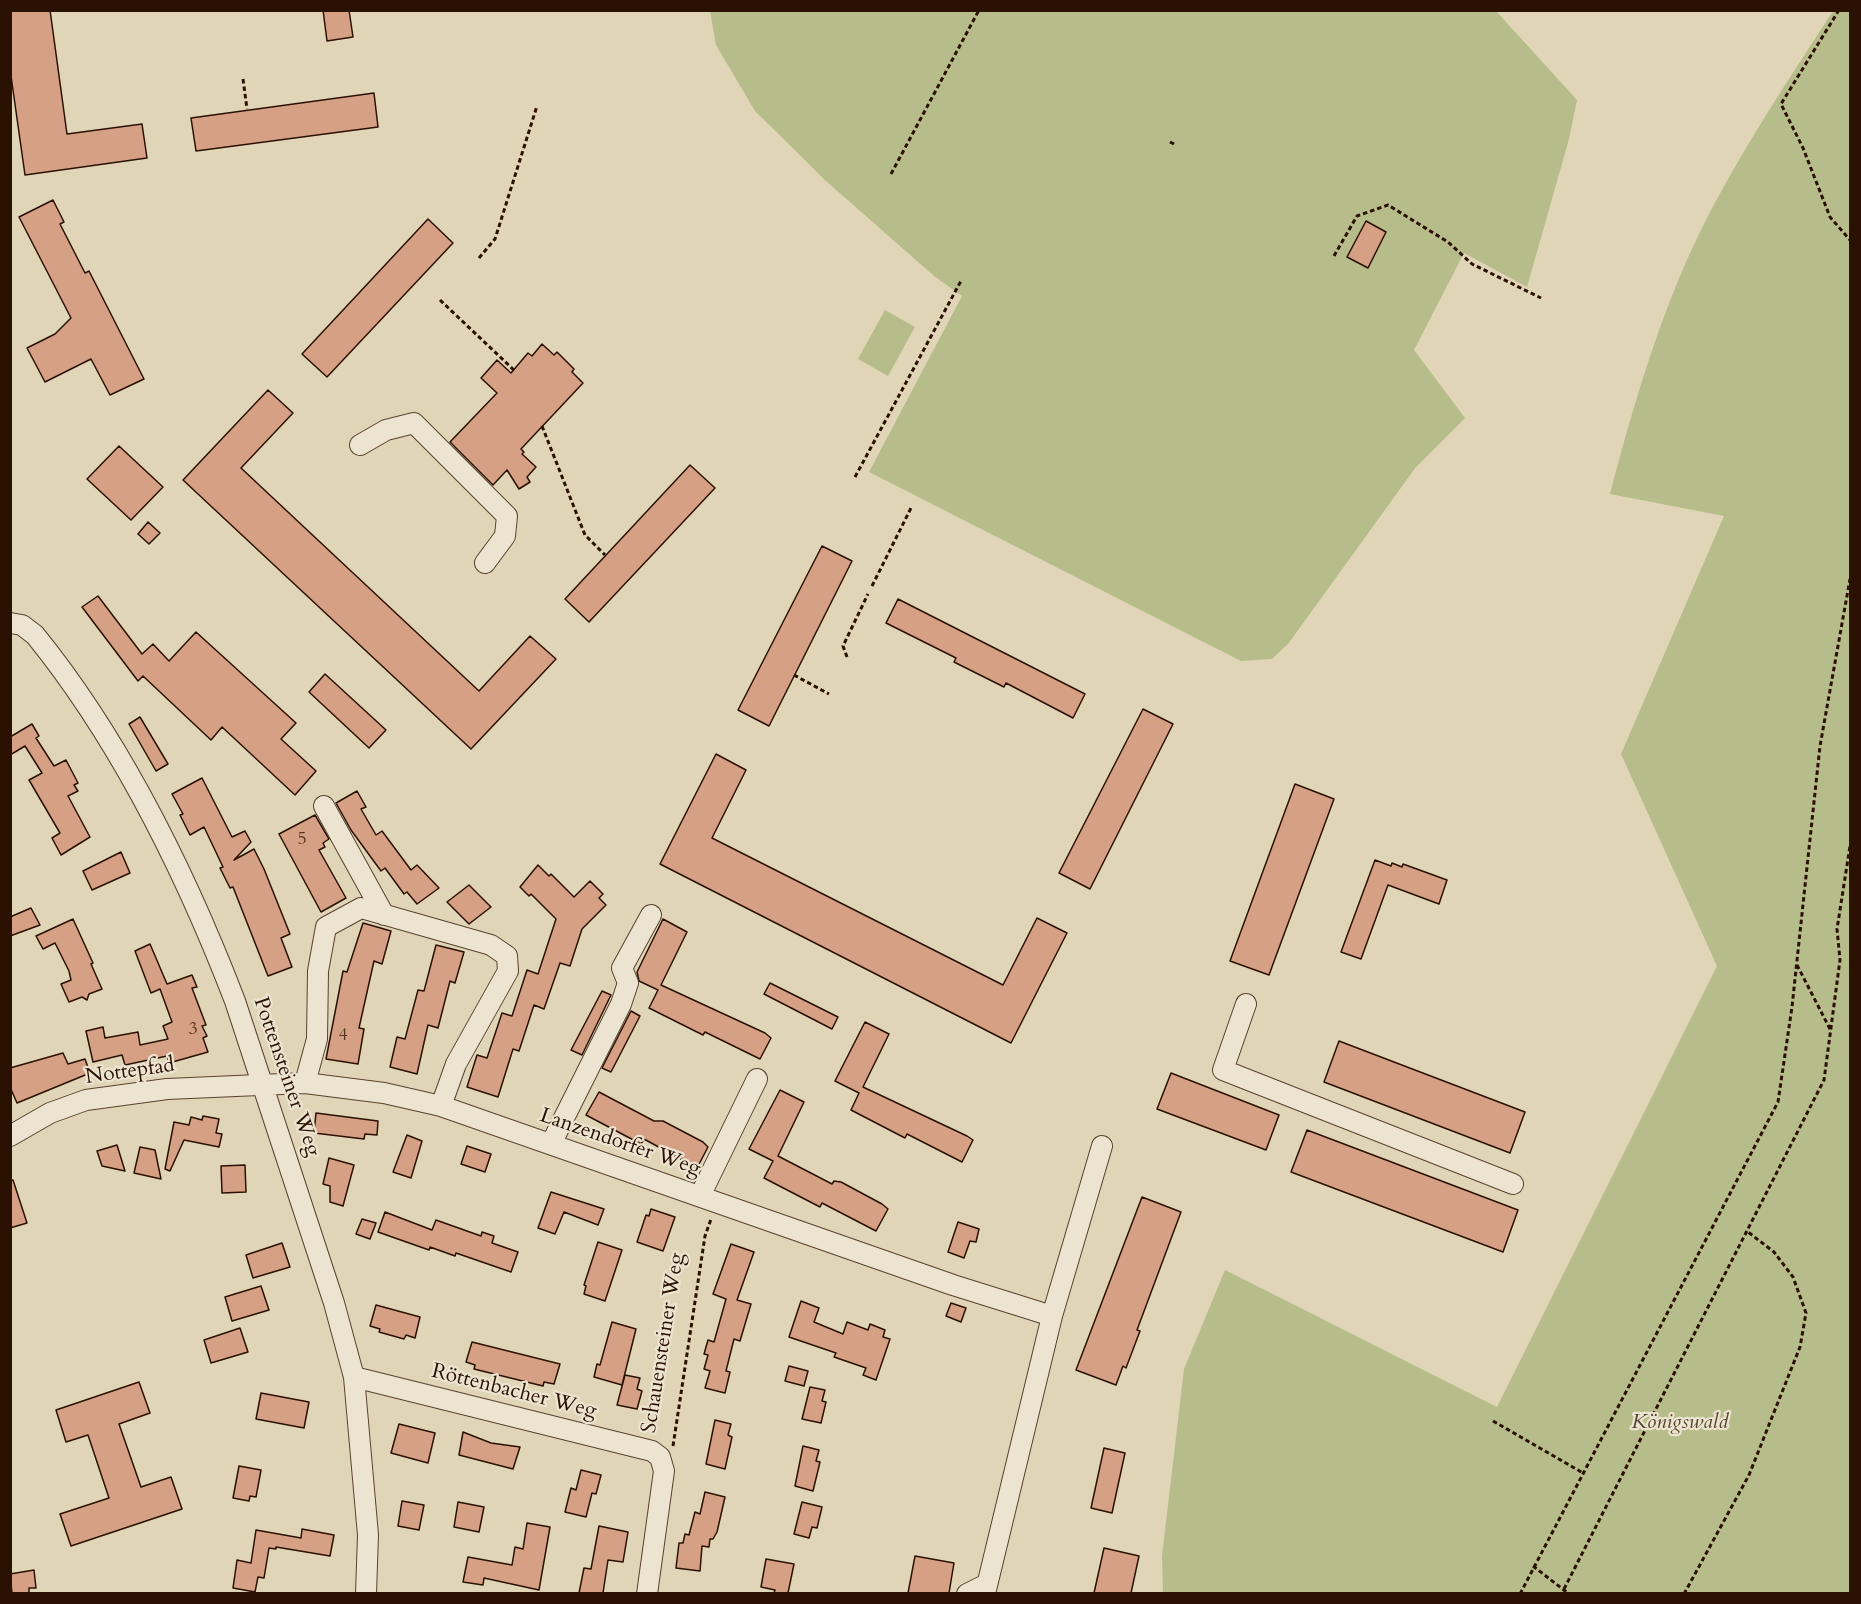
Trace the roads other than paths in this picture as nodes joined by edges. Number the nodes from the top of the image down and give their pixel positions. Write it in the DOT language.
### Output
graph roads {
  1 [pos="360,445"];
  2 [pos="485,563"];
  3 [pos="16,624"];
  4 [pos="324,806"];
  5 [pos="384,915"];
  6 [pos="651,915"];
  7 [pos="1246,1004"];
  8 [pos="757,1078"];
  9 [pos="264,1083"];
  10 [pos="305,1083"];
  11 [pos="441,1106"];
  12 [pos="10,1136"];
  13 [pos="550,1144"];
  14 [pos="1102,1146"];
  15 [pos="1513,1184"];
  16 [pos="708,1199"];
  17 [pos="1052,1317"];
  18 [pos="354,1377"];
  19 [pos="660,1457"];
  20 [pos="986,1589"];
  21 [pos="366,1593"];
  22 [pos="647,1593"];
  23 [pos="967,1593"];
  1 -- 2 [label="street"];
  3 -- 9 [label="street, Pottensteiner Weg"];
  4 -- 5 [label="street"];
  5 -- 10 [label="street"];
  5 -- 11 [label="street"];
  6 -- 13 [label="street"];
  7 -- 15 [label="street"];
  8 -- 16 [label="street"];
  9 -- 10 [label="street, Lanzendorfer Weg"];
  9 -- 12 [label="street, Nottepfad"];
  9 -- 18 [label="street, Pottensteiner Weg"];
  10 -- 11 [label="street, Lanzendorfer Weg"];
  11 -- 13 [label="street, Lanzendorfer Weg"];
  13 -- 16 [label="street, Lanzendorfer Weg"];
  14 -- 17 [label="street"];
  16 -- 17 [label="street, Lanzendorfer Weg"];
  17 -- 20 [label="street"];
  18 -- 19 [label="street, Röttenbacher Weg"];
  18 -- 21 [label="street, Pottensteiner Weg"];
  19 -- 22 [label="street, Schauensteiner Weg"];
  20 -- 23 [label="street"];
}
